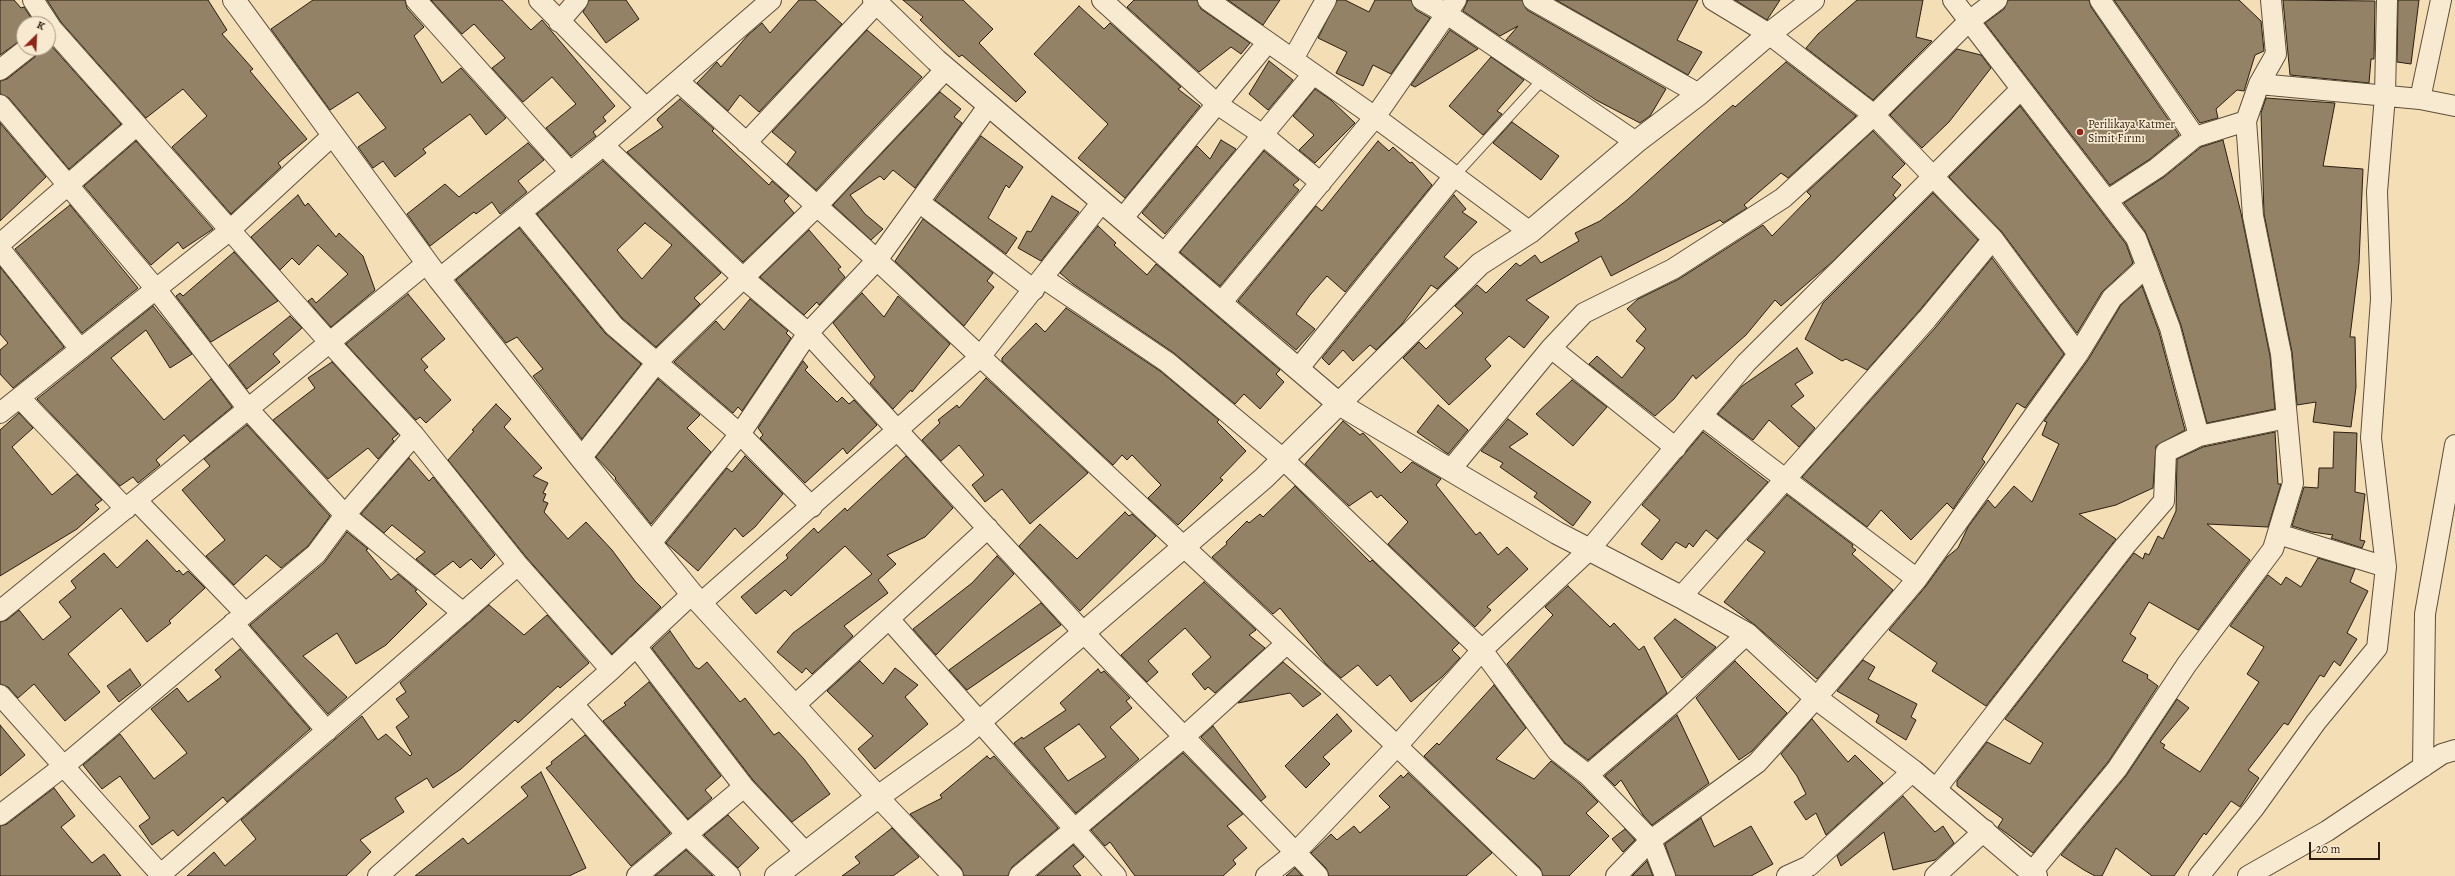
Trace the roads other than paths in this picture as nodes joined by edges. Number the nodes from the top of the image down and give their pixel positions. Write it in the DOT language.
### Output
graph roads {
  1 [pos="33,0"];
  2 [pos="234,0"];
  3 [pos="416,0"];
  4 [pos="539,0"];
  5 [pos="578,0"];
  6 [pos="771,0"];
  7 [pos="1102,0"];
  8 [pos="1208,0"];
  9 [pos="1326,0"];
  10 [pos="1422,0"];
  11 [pos="1534,0"];
  12 [pos="1713,0"];
  13 [pos="1813,0"];
  14 [pos="1953,0"];
  15 [pos="1997,0"];
  16 [pos="2100,0"];
  17 [pos="2271,0"];
  18 [pos="2387,0"];
  19 [pos="2441,0"];
  20 [pos="876,1"];
  21 [pos="1452,7"];
  22 [pos="42,16"];
  23 [pos="559,22"];
  24 [pos="1968,22"];
  25 [pos="1769,34"];
  26 [pos="56,38"];
  27 [pos="1268,42"];
  28 [pos="18,56"];
  29 [pos="1293,59"];
  30 [pos="946,69"];
  31 [pos="0,70"];
  32 [pos="1313,74"];
  33 [pos="1543,79"];
  34 [pos="678,80"];
  35 [pos="2259,84"];
  36 [pos="2021,89"];
  37 [pos="1699,94"];
  38 [pos="2385,96"];
  39 [pos="2420,99"];
  40 [pos="1217,104"];
  41 [pos="0,105"];
  42 [pos="989,105"];
  43 [pos="2455,106"];
  44 [pos="646,108"];
  45 [pos="1874,115"];
  46 [pos="1375,117"];
  47 [pos="2246,121"];
  48 [pos="136,126"];
  49 [pos="333,134"];
  50 [pos="1263,135"];
  51 [pos="2195,136"];
  52 [pos="1636,142"];
  53 [pos="746,143"];
  54 [pos="603,145"];
  55 [pos="570,172"];
  56 [pos="1454,176"];
  57 [pos="1933,176"];
  58 [pos="1321,183"];
  59 [pos="68,185"];
  60 [pos="2108,200"];
  61 [pos="919,202"];
  62 [pos="1102,202"];
  63 [pos="817,206"];
  64 [pos="521,212"];
  65 [pos="1122,220"];
  66 [pos="229,231"];
  67 [pos="1530,232"];
  68 [pos="1993,239"];
  69 [pos="0,244"];
  70 [pos="0,249"];
  71 [pos="1164,254"];
  72 [pos="877,260"];
  73 [pos="2147,266"];
  74 [pos="433,271"];
  75 [pos="742,277"];
  76 [pos="1038,284"];
  77 [pos="156,289"];
  78 [pos="1221,303"];
  79 [pos="808,333"];
  80 [pos="330,343"];
  81 [pos="1551,348"];
  82 [pos="80,349"];
  83 [pos="2078,354"];
  84 [pos="979,358"];
  85 [pos="658,362"];
  86 [pos="1298,369"];
  87 [pos="20,398"];
  88 [pos="1339,404"];
  89 [pos="248,409"];
  90 [pos="0,413"];
  91 [pos="1702,416"];
  92 [pos="2287,418"];
  93 [pos="896,431"];
  94 [pos="740,434"];
  95 [pos="414,435"];
  96 [pos="2199,436"];
  97 [pos="2455,445"];
  98 [pos="1676,448"];
  99 [pos="581,458"];
  100 [pos="1283,459"];
  101 [pos="1451,469"];
  102 [pos="1786,480"];
  103 [pos="131,504"];
  104 [pos="812,507"];
  105 [pos="345,515"];
  106 [pos="988,528"];
  107 [pos="2278,534"];
  108 [pos="650,543"];
  109 [pos="1183,547"];
  110 [pos="1589,550"];
  111 [pos="518,565"];
  112 [pos="2386,567"];
  113 [pos="1917,579"];
  114 [pos="1681,597"];
  115 [pos="696,598"];
  116 [pos="0,612"];
  117 [pos="463,613"];
  118 [pos="239,618"];
  119 [pos="889,619"];
  120 [pos="1084,632"];
  121 [pos="1747,634"];
  122 [pos="1286,644"];
  123 [pos="636,646"];
  124 [pos="1482,650"];
  125 [pos="611,670"];
  126 [pos="0,695"];
  127 [pos="1816,698"];
  128 [pos="573,704"];
  129 [pos="794,705"];
  130 [pos="978,722"];
  131 [pos="327,731"];
  132 [pos="1184,737"];
  133 [pos="1397,746"];
  134 [pos="2455,750"];
  135 [pos="64,766"];
  136 [pos="2423,767"];
  137 [pos="1913,771"];
  138 [pos="1588,775"];
  139 [pos="744,787"];
  140 [pos="1936,789"];
  141 [pos="878,797"];
  142 [pos="0,815"];
  143 [pos="1076,828"];
  144 [pos="1985,830"];
  145 [pos="687,835"];
  146 [pos="1651,840"];
  147 [pos="805,852"];
  148 [pos="1295,853"];
  149 [pos="2034,874"];
  150 [pos="161,875"];
  151 [pos="378,876"];
  152 [pos="637,876"];
  153 [pos="730,876"];
  154 [pos="776,876"];
  155 [pos="954,876"];
  156 [pos="1019,876"];
  157 [pos="1116,876"];
  158 [pos="1266,876"];
  159 [pos="1318,876"];
  160 [pos="1532,876"];
  161 [pos="1616,876"];
  162 [pos="1665,876"];
  163 [pos="1787,876"];
  164 [pos="1935,876"];
  165 [pos="2199,876"];
  166 [pos="2248,876"];
  1 -- 22 [label="street"];
  2 -- 49 [label="street"];
  3 -- 55 [label="street"];
  4 -- 23 [label="street"];
  5 -- 23 [label="street"];
  6 -- 34 [label="street"];
  7 -- 40 [label="street"];
  8 -- 27 [label="street"];
  9 -- 29 [label="street"];
  10 -- 21 [label="street"];
  11 -- 37 [label="street"];
  12 -- 25 [label="street"];
  13 -- 25 [label="street"];
  14 -- 24 [label="street"];
  15 -- 24 [label="street"];
  16 -- 51 [label="street"];
  17 -- 35 [label="street"];
  18 -- 38 [label="street"];
  19 -- 39 [label="street"];
  20 -- 30 [label="street"];
  20 -- 53 [label="street"];
  21 -- 33 [label="street"];
  21 -- 46 [label="street"];
  23 -- 44 [label="street"];
  24 -- 36 [label="street"];
  24 -- 45 [label="street"];
  25 -- 37 [label="street"];
  25 -- 45 [label="street"];
  26 -- 48 [label="street"];
  27 -- 29 [label="street"];
  27 -- 40 [label="street"];
  28 -- 31 [label="street"];
  29 -- 32 [label="street"];
  30 -- 42 [label="street"];
  30 -- 63 [label="street"];
  32 -- 46 [label="street"];
  32 -- 50 [label="street"];
  33 -- 52 [label="street"];
  33 -- 56 [label="lane"];
  34 -- 44 [label="street"];
  34 -- 53 [label="street"];
  35 -- 38 [label="street"];
  35 -- 47 [label="street"];
  36 -- 57 [label="street"];
  36 -- 60 [label="street"];
  37 -- 52 [label="street"];
  38 -- 39 [label="street"];
  38 -- 112 [label="street"];
  39 -- 43 [label="street"];
  40 -- 50 [label="street"];
  40 -- 65 [label="street"];
  41 -- 59 [label="street"];
  42 -- 61 [label="street"];
  42 -- 62 [label="street"];
  44 -- 54 [label="street"];
  45 -- 57 [label="street"];
  45 -- 81 [label="street"];
  46 -- 56 [label="street"];
  46 -- 58 [label="street"];
  47 -- 51 [label="street"];
  47 -- 92 [label="street"];
  48 -- 59 [label="street"];
  48 -- 66 [label="street"];
  49 -- 66 [label="street"];
  49 -- 74 [label="street"];
  50 -- 58 [label="street"];
  50 -- 71 [label="street"];
  51 -- 60 [label="street"];
  52 -- 67 [label="street"];
  53 -- 63 [label="street"];
  54 -- 55 [label="street"];
  54 -- 75 [label="street"];
  55 -- 64 [label="street"];
  56 -- 67 [label="street"];
  56 -- 86 [label="street"];
  57 -- 68 [label="street"];
  57 -- 91 [label="street"];
  58 -- 78 [label="street"];
  59 -- 69 [label="street"];
  59 -- 77 [label="street"];
  60 -- 73 [label="street"];
  61 -- 72 [label="street"];
  61 -- 76 [label="street"];
  62 -- 65 [label="street"];
  62 -- 76 [label="street"];
  63 -- 72 [label="street"];
  63 -- 75 [label="street"];
  64 -- 74 [label="street"];
  64 -- 85 [label="street"];
  65 -- 71 [label="street"];
  66 -- 77 [label="street"];
  66 -- 80 [label="street"];
  67 -- 88 [label="street"];
  68 -- 83 [label="street"];
  68 -- 102 [label="street"];
  70 -- 82 [label="street"];
  71 -- 78 [label="street"];
  72 -- 79 [label="street"];
  72 -- 84 [label="street"];
  73 -- 83 [label="street"];
  73 -- 96 [label="street"];
  74 -- 80 [label="street"];
  74 -- 99 [label="street"];
  75 -- 79 [label="street"];
  75 -- 85 [label="street"];
  76 -- 84 [label="street"];
  76 -- 100 [label="street"];
  77 -- 82 [label="street"];
  77 -- 89 [label="street"];
  78 -- 86 [label="street"];
  79 -- 93 [label="street"];
  79 -- 94 [label="street"];
  80 -- 89 [label="street"];
  80 -- 95 [label="street"];
  81 -- 98 [label="street"];
  81 -- 101 [label="street"];
  82 -- 87 [label="street"];
  83 -- 113 [label="street"];
  84 -- 93 [label="street"];
  84 -- 109 [label="street"];
  85 -- 94 [label="street"];
  85 -- 99 [label="street"];
  86 -- 88 [label="street"];
  87 -- 90 [label="street"];
  87 -- 103 [label="street"];
  88 -- 100 [label="street"];
  88 -- 101 [label="street"];
  89 -- 103 [label="street"];
  89 -- 105 [label="street"];
  91 -- 98 [label="street"];
  91 -- 102 [label="street"];
  92 -- 96 [label="street"];
  92 -- 107 [label="street"];
  93 -- 104 [label="street"];
  93 -- 106 [label="street"];
  94 -- 104 [label="street"];
  94 -- 108 [label="street"];
  95 -- 105 [label="street"];
  95 -- 111 [label="street"];
  96 -- 140 [label="street"];
  97 -- 136 [label="street"];
  98 -- 110 [label="street"];
  99 -- 108 [label="street"];
  100 -- 109 [label="street"];
  100 -- 124 [label="street"];
  101 -- 110 [label="street"];
  102 -- 113 [label="street"];
  102 -- 114 [label="street"];
  103 -- 116 [label="street"];
  103 -- 118 [label="street"];
  104 -- 115 [label="street"];
  105 -- 117 [label="street"];
  105 -- 118 [label="street"];
  106 -- 119 [label="street"];
  106 -- 120 [label="street"];
  107 -- 112 [label="street"];
  107 -- 149 [label="street"];
  108 -- 115 [label="street"];
  109 -- 120 [label="street"];
  109 -- 122 [label="street"];
  110 -- 114 [label="street"];
  110 -- 124 [label="street"];
  111 -- 117 [label="street"];
  111 -- 125 [label="street"];
  112 -- 165 [label="street"];
  113 -- 127 [label="street"];
  114 -- 121 [label="street"];
  115 -- 123 [label="street"];
  115 -- 129 [label="street"];
  117 -- 131 [label="street"];
  118 -- 131 [label="street"];
  118 -- 135 [label="street"];
  119 -- 129 [label="street"];
  119 -- 130 [label="street"];
  120 -- 130 [label="street"];
  120 -- 132 [label="street"];
  121 -- 127 [label="street"];
  121 -- 138 [label="street"];
  122 -- 132 [label="street"];
  122 -- 133 [label="street"];
  123 -- 125 [label="street"];
  123 -- 139 [label="street"];
  124 -- 133 [label="street"];
  124 -- 138 [label="street"];
  125 -- 128 [label="street"];
  126 -- 135 [label="street"];
  127 -- 137 [label="street"];
  127 -- 146 [label="street"];
  128 -- 145 [label="street"];
  128 -- 151 [label="street"];
  129 -- 141 [label="street"];
  130 -- 141 [label="street"];
  130 -- 143 [label="street"];
  131 -- 150 [label="street"];
  132 -- 143 [label="street"];
  132 -- 148 [label="street"];
  133 -- 148 [label="street"];
  133 -- 160 [label="street"];
  134 -- 136 [label="street"];
  135 -- 142 [label="street"];
  135 -- 150 [label="street"];
  136 -- 166 [label="street"];
  137 -- 140 [label="street"];
  137 -- 163 [label="street"];
  138 -- 146 [label="street"];
  139 -- 145 [label="street"];
  139 -- 147 [label="street"];
  140 -- 144 [label="street"];
  141 -- 147 [label="street"];
  141 -- 155 [label="street"];
  143 -- 156 [label="street"];
  143 -- 157 [label="street"];
  144 -- 149 [label="street"];
  144 -- 164 [label="street"];
  145 -- 152 [label="street"];
  145 -- 153 [label="street"];
  146 -- 161 [label="street"];
  146 -- 162 [label="street"];
  147 -- 154 [label="street"];
  148 -- 158 [label="street"];
  148 -- 159 [label="street"];
}
